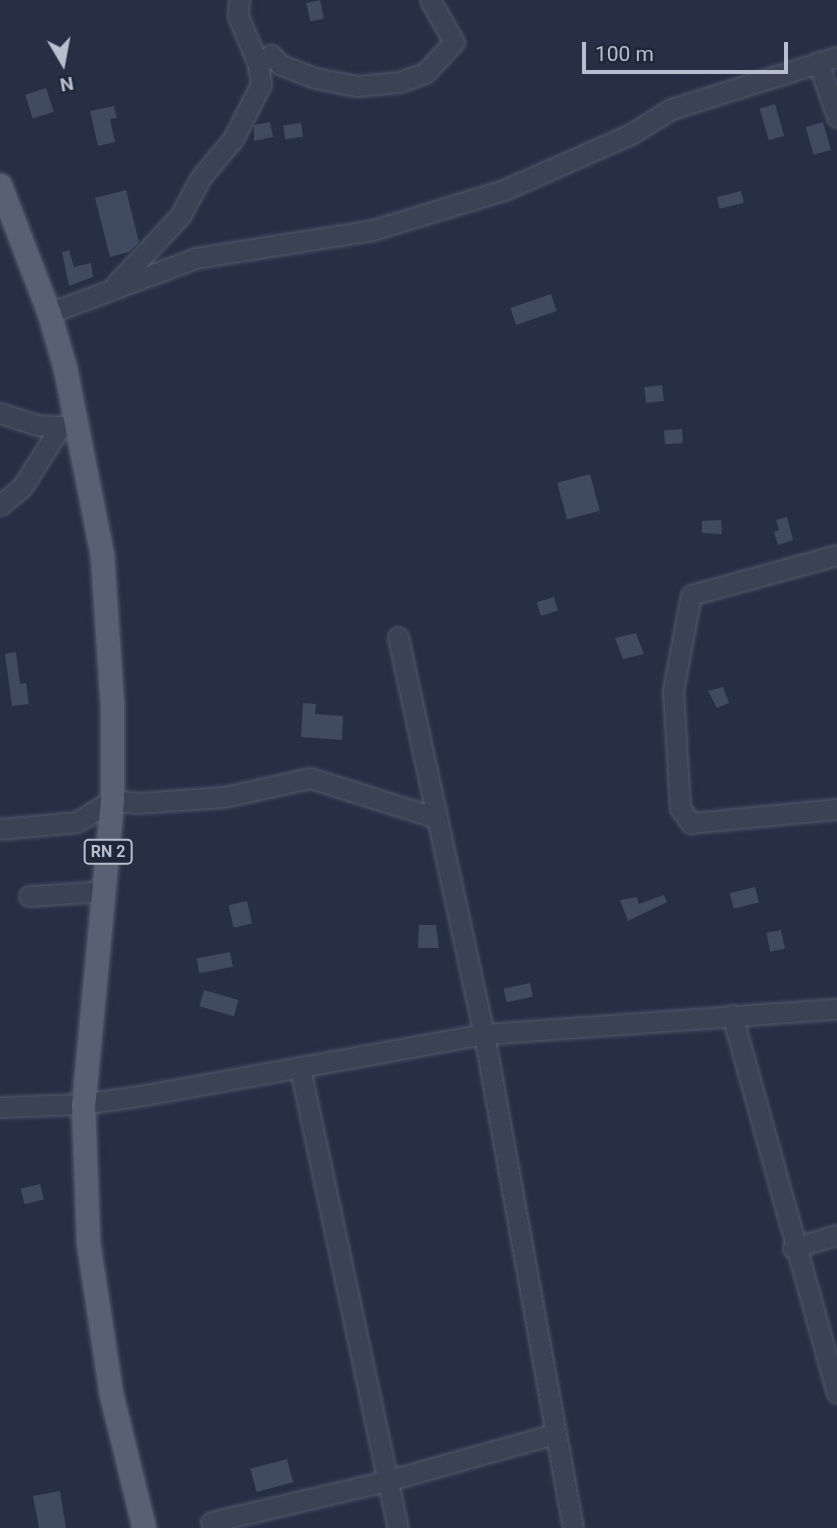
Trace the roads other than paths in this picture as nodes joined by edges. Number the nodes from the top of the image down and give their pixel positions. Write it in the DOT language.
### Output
graph roads {
  1 [pos="239,0"];
  2 [pos="430,0"];
  3 [pos="827,60"];
  4 [pos="258,64"];
  5 [pos="837,117"];
  6 [pos="0,185"];
  7 [pos="110,290"];
  8 [pos="49,313"];
  9 [pos="0,413"];
  10 [pos="69,427"];
  11 [pos="0,505"];
  12 [pos="837,555"];
  13 [pos="398,637"];
  14 [pos="112,800"];
  15 [pos="837,809"];
  16 [pos="437,818"];
  17 [pos="0,829"];
  18 [pos="104,891"];
  19 [pos="29,896"];
  20 [pos="837,1009"];
  21 [pos="732,1014"];
  22 [pos="484,1034"];
  23 [pos="300,1068"];
  24 [pos="83,1104"];
  25 [pos="0,1107"];
  26 [pos="837,1235"];
  27 [pos="793,1248"];
  28 [pos="836,1383"];
  29 [pos="554,1434"];
  30 [pos="386,1481"];
  31 [pos="211,1522"];
  32 [pos="144,1528"];
  33 [pos="398,1528"];
  34 [pos="573,1528"];
  1 -- 4 [label="street"];
  2 -- 4 [label="street"];
  3 -- 5 [label="street"];
  3 -- 7 [label="street"];
  4 -- 7 [label="street"];
  6 -- 8 [label="main road, RN 2"];
  7 -- 8 [label="street"];
  8 -- 10 [label="main road, RN 2"];
  9 -- 10 [label="street"];
  10 -- 11 [label="street"];
  10 -- 14 [label="main road, RN 2"];
  12 -- 15 [label="street"];
  13 -- 16 [label="street"];
  14 -- 16 [label="street"];
  14 -- 17 [label="street"];
  14 -- 18 [label="main road, RN 2"];
  16 -- 22 [label="street"];
  18 -- 19 [label="street"];
  18 -- 24 [label="main road, RN 2"];
  20 -- 21 [label="street"];
  21 -- 22 [label="street"];
  21 -- 27 [label="street"];
  22 -- 23 [label="street"];
  22 -- 29 [label="street"];
  23 -- 24 [label="street"];
  23 -- 30 [label="street"];
  24 -- 25 [label="street"];
  24 -- 32 [label="main road, RN 2"];
  26 -- 27 [label="street"];
  27 -- 28 [label="street"];
  29 -- 30 [label="street"];
  29 -- 34 [label="street"];
  30 -- 31 [label="street"];
  30 -- 33 [label="street"];
}
